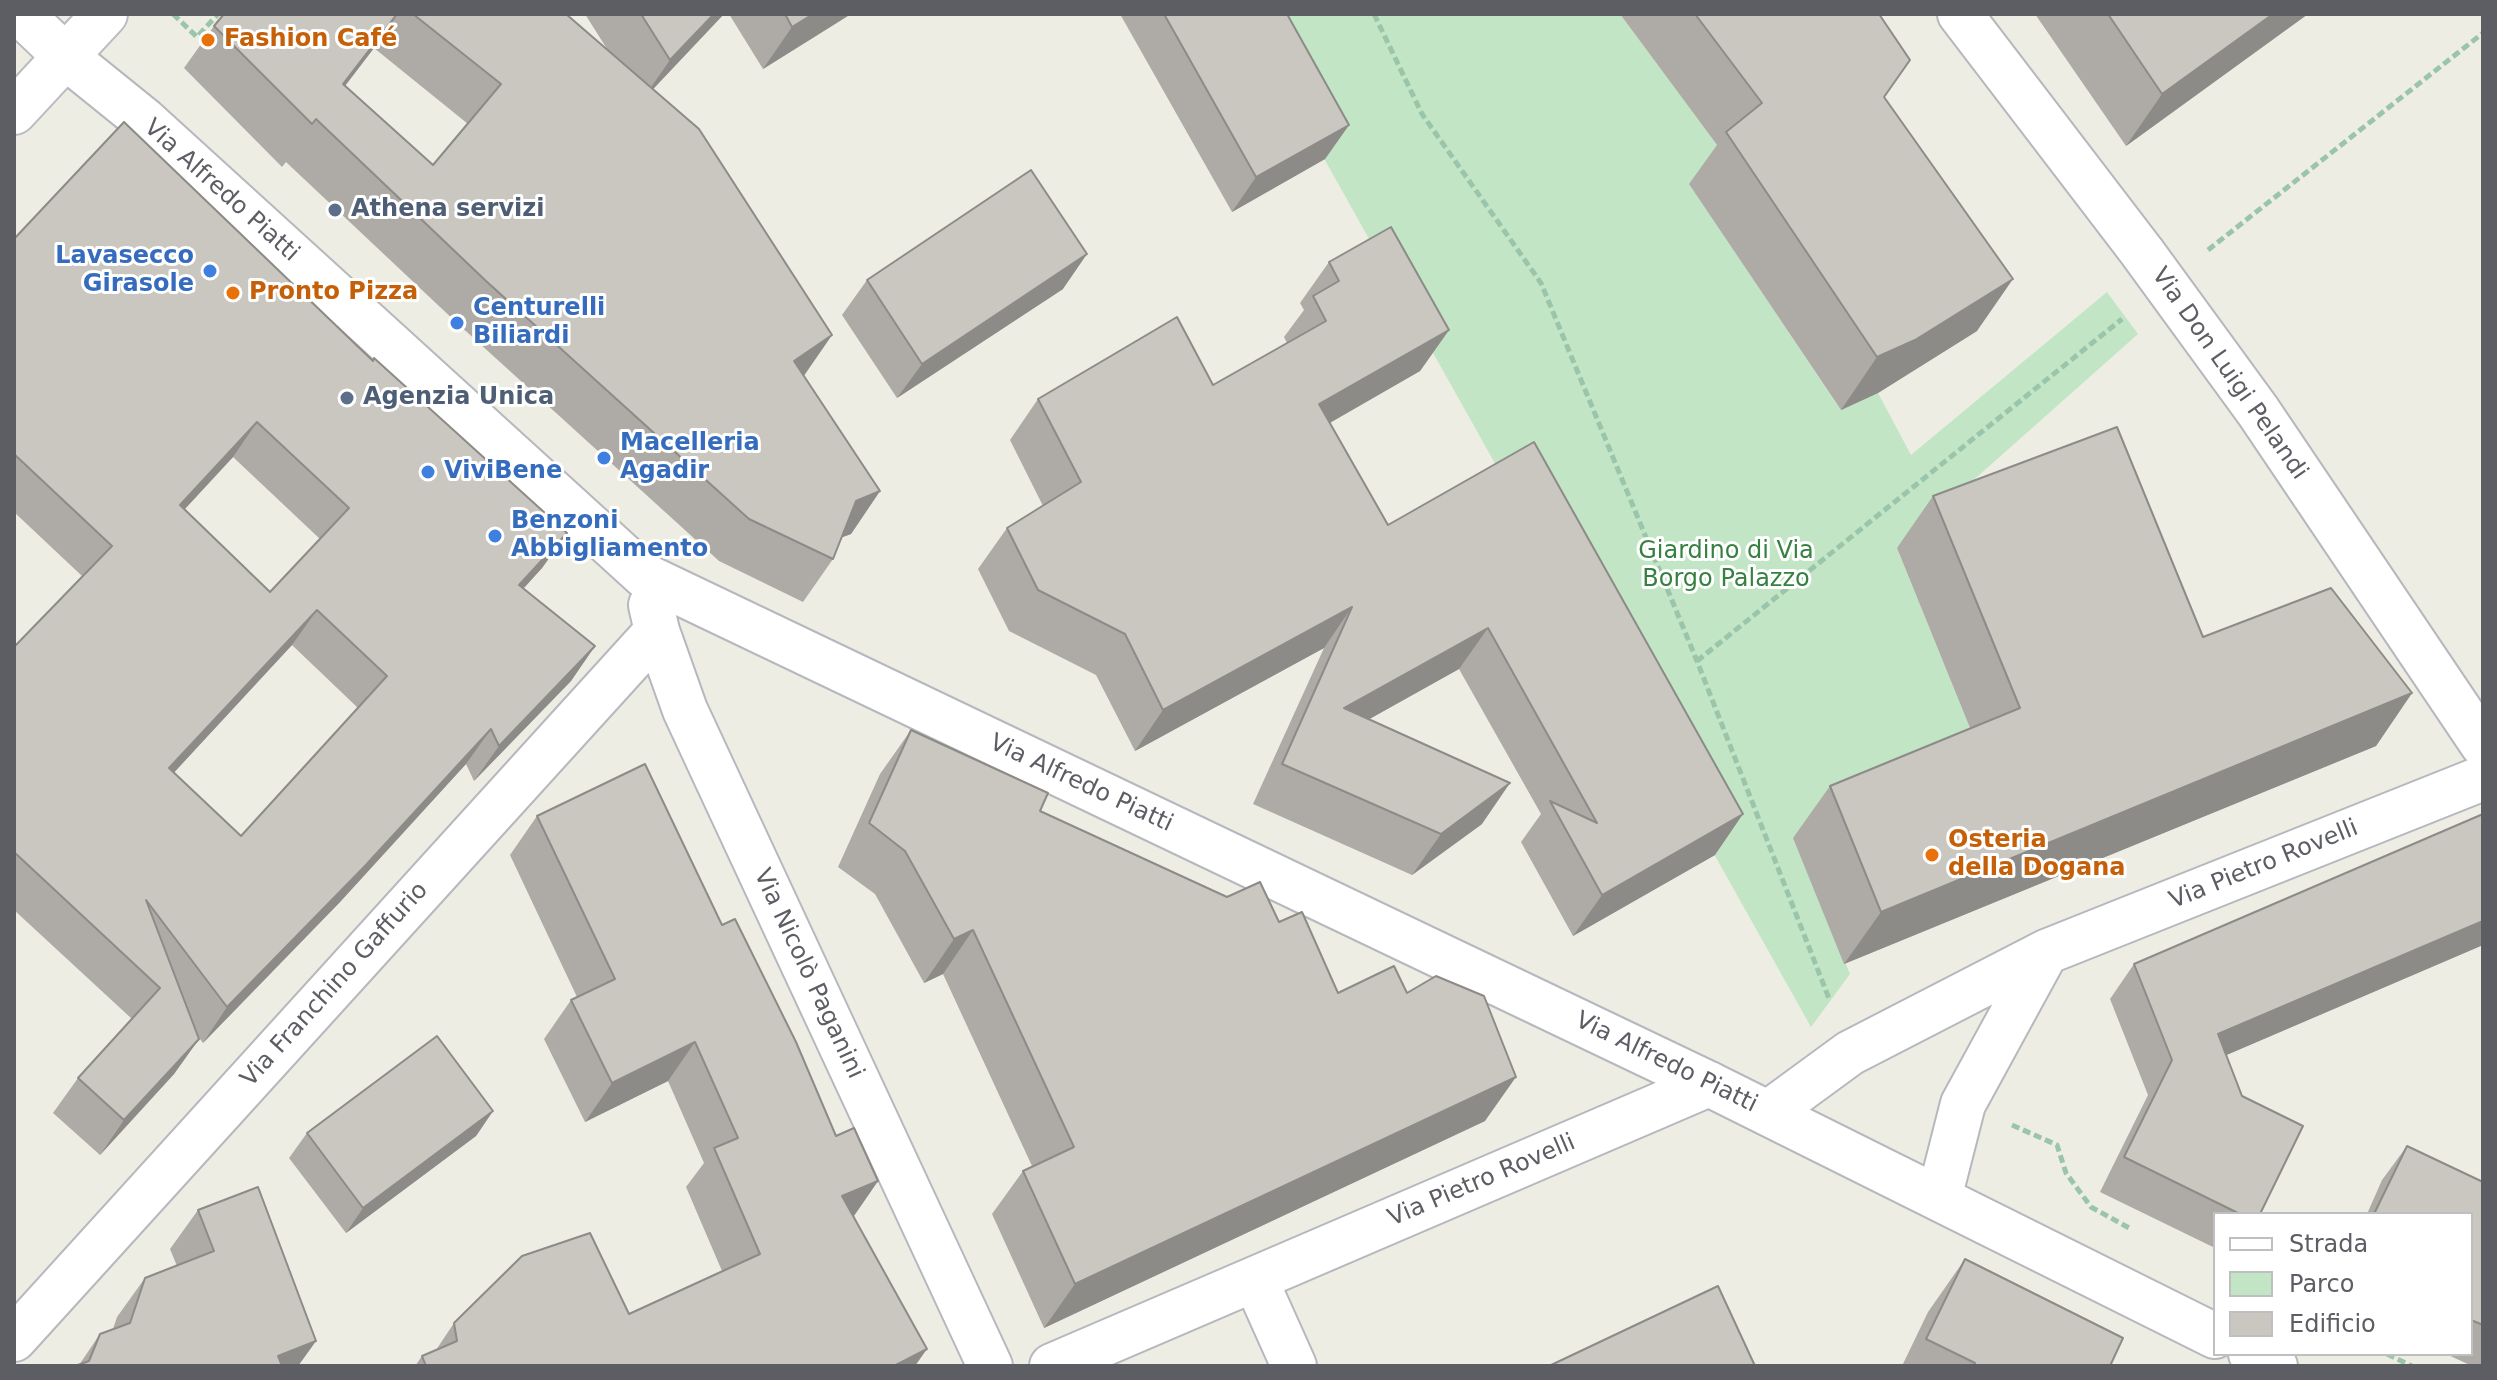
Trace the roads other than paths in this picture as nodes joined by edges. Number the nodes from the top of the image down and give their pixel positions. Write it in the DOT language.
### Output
graph roads {
  1 [pos="21,14"];
  2 [pos="105,14"];
  3 [pos="1960,14"];
  4 [pos="66,57"];
  5 [pos="14,112"];
  6 [pos="645,576"];
  7 [pos="657,631"];
  8 [pos="2483,745"];
  9 [pos="2483,778"];
  10 [pos="2046,952"];
  11 [pos="1709,1084"];
  12 [pos="1768,1113"];
  13 [pos="1939,1198"];
  14 [pos="1255,1279"];
  15 [pos="2213,1335"];
  16 [pos="14,1339"];
  17 [pos="2255,1356"];
  18 [pos="990,1366"];
  19 [pos="1052,1366"];
  20 [pos="1294,1366"];
  21 [pos="2275,1366"];
  1 -- 4 [label="street, Via Alfredo Piatti"];
  2 -- 4 [label="street"];
  3 -- 8 [label="street, Via Don Luigi Pelandi"];
  4 -- 5 [label="street"];
  4 -- 6 [label="street, Via Alfredo Piatti"];
  6 -- 7 [label="street, Via Nicolò Paganini"];
  6 -- 11 [label="street, Via Alfredo Piatti"];
  7 -- 16 [label="street, Via Franchino Gaffurio"];
  7 -- 18 [label="street, Via Nicolò Paganini"];
  9 -- 10 [label="street, Via Pietro Rovelli"];
  10 -- 12 [label="street, Via Pietro Rovelli"];
  10 -- 13 [label="street"];
  11 -- 12 [label="street, Via Alfredo Piatti"];
  11 -- 14 [label="street, Via Pietro Rovelli"];
  12 -- 13 [label="street, Via Alfredo Piatti"];
  13 -- 15 [label="street, Via Alfredo Piatti"];
  14 -- 19 [label="street, Via Pietro Rovelli"];
  14 -- 20 [label="street"];
  17 -- 21 [label="street"];
}
